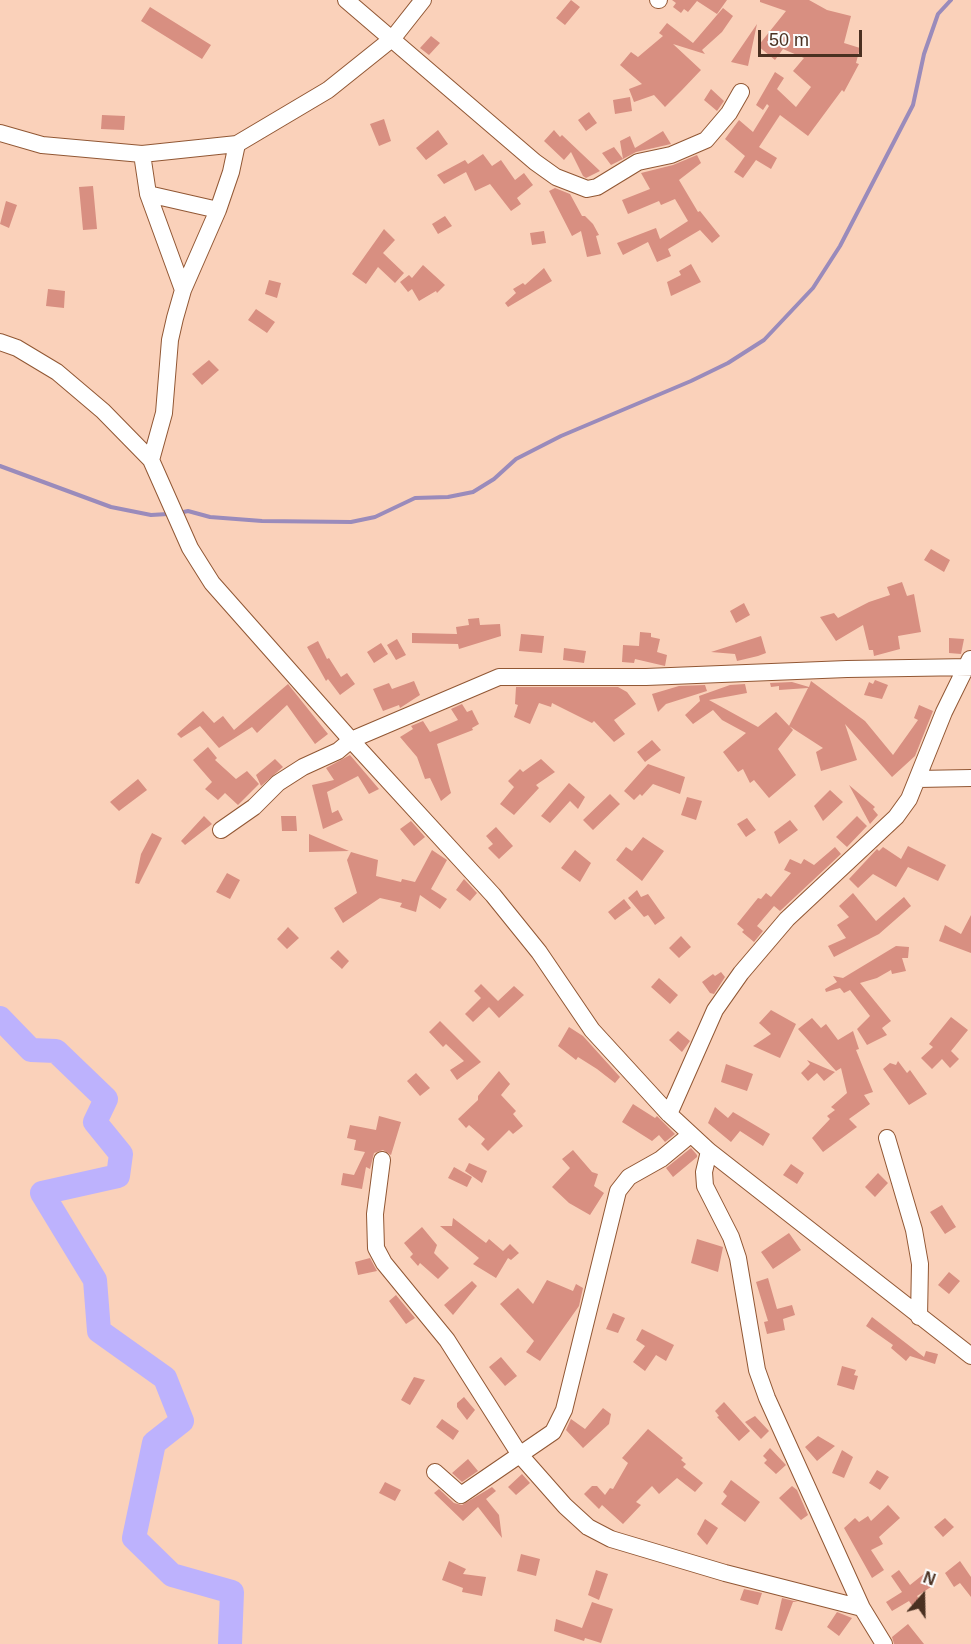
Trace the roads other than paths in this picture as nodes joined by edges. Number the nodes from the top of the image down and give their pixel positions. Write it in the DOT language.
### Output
graph roads {
  1 [pos="346,0"];
  2 [pos="423,0"];
  3 [pos="393,38"];
  4 [pos="741,92"];
  5 [pos="0,133"];
  6 [pos="237,144"];
  7 [pos="142,154"];
  8 [pos="148,194"];
  9 [pos="218,210"];
  10 [pos="183,290"];
  11 [pos="0,342"];
  12 [pos="151,460"];
  13 [pos="969,664"];
  14 [pos="351,740"];
  15 [pos="971,778"];
  16 [pos="918,779"];
  17 [pos="221,830"];
  18 [pos="669,1114"];
  19 [pos="690,1135"];
  20 [pos="887,1138"];
  21 [pos="709,1151"];
  22 [pos="382,1160"];
  23 [pos="919,1317"];
  24 [pos="971,1356"];
  25 [pos="520,1455"];
  26 [pos="435,1472"];
  27 [pos="862,1608"];
  28 [pos="884,1644"];
  1 -- 3 [label="street"];
  2 -- 3 [label="street"];
  3 -- 4 [label="street"];
  3 -- 6 [label="street"];
  5 -- 7 [label="street"];
  6 -- 7 [label="street"];
  6 -- 9 [label="street"];
  7 -- 8 [label="street"];
  8 -- 9 [label="street"];
  8 -- 10 [label="street"];
  9 -- 10 [label="street"];
  10 -- 12 [label="street"];
  11 -- 12 [label="street"];
  12 -- 14 [label="street"];
  13 -- 14 [label="street"];
  13 -- 16 [label="street"];
  14 -- 17 [label="street"];
  14 -- 18 [label="street"];
  15 -- 16 [label="street"];
  16 -- 18 [label="street"];
  18 -- 19 [label="street"];
  19 -- 21 [label="street"];
  19 -- 25 [label="street"];
  20 -- 23 [label="street"];
  21 -- 23 [label="street"];
  21 -- 27 [label="street"];
  22 -- 25 [label="street"];
  23 -- 24 [label="street"];
  25 -- 26 [label="street"];
  25 -- 27 [label="street"];
  27 -- 28 [label="street"];
}
